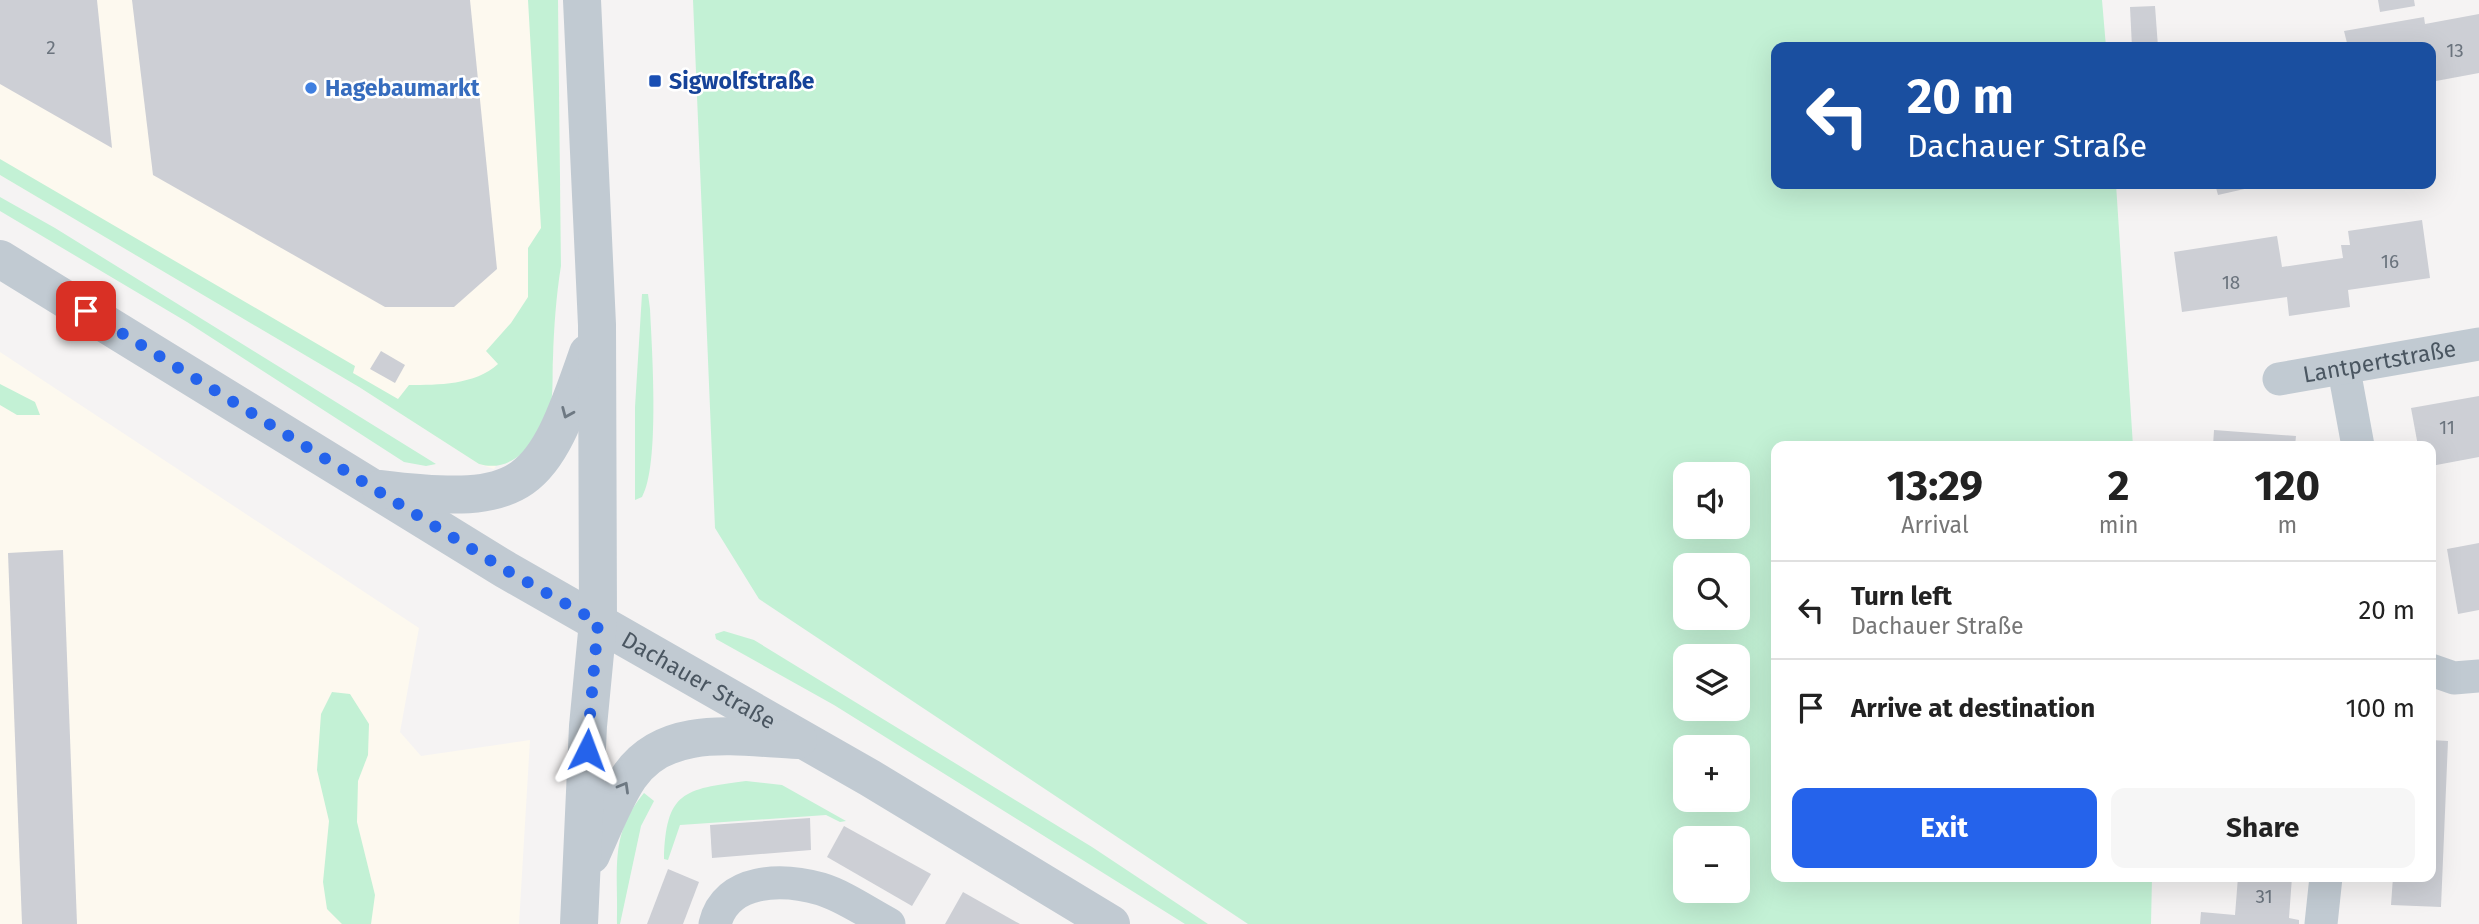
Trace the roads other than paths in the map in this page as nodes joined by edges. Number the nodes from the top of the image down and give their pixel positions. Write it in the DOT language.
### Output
graph roads {
  1 [pos="582,0"];
  2 [pos="0,258"];
  3 [pos="597,325"];
  4 [pos="2479,344"];
  5 [pos="2344,370"];
  6 [pos="2279,379"];
  7 [pos="2357,441"];
  8 [pos="369,487"];
  9 [pos="598,622"];
  10 [pos="2436,672"];
  11 [pos="2479,676"];
  12 [pos="804,740"];
  13 [pos="584,871"];
  14 [pos="2325,882"];
  15 [pos="579,924"];
  16 [pos="715,924"];
  17 [pos="889,924"];
  18 [pos="1111,924"];
  19 [pos="2321,924"];
  1 -- 3 [label="street"];
  2 -- 8 [label="street, Dachauer Straße"];
  3 -- 8 [label="street, one-way"];
  3 -- 9 [label="street"];
  4 -- 5 [label="street, Lantpertstraße"];
  5 -- 6 [label="street, Lantpertstraße"];
  5 -- 7 [label="street"];
  8 -- 9 [label="street, Dachauer Straße"];
  9 -- 12 [label="street, Dachauer Straße"];
  9 -- 13 [label="street"];
  10 -- 11 [label="street"];
  13 -- 12 [label="street, one-way"];
  12 -- 18 [label="street, Dachauer Straße"];
  13 -- 15 [label="street"];
  14 -- 19 [label="street"];
  16 -- 17 [label="street"];
}
